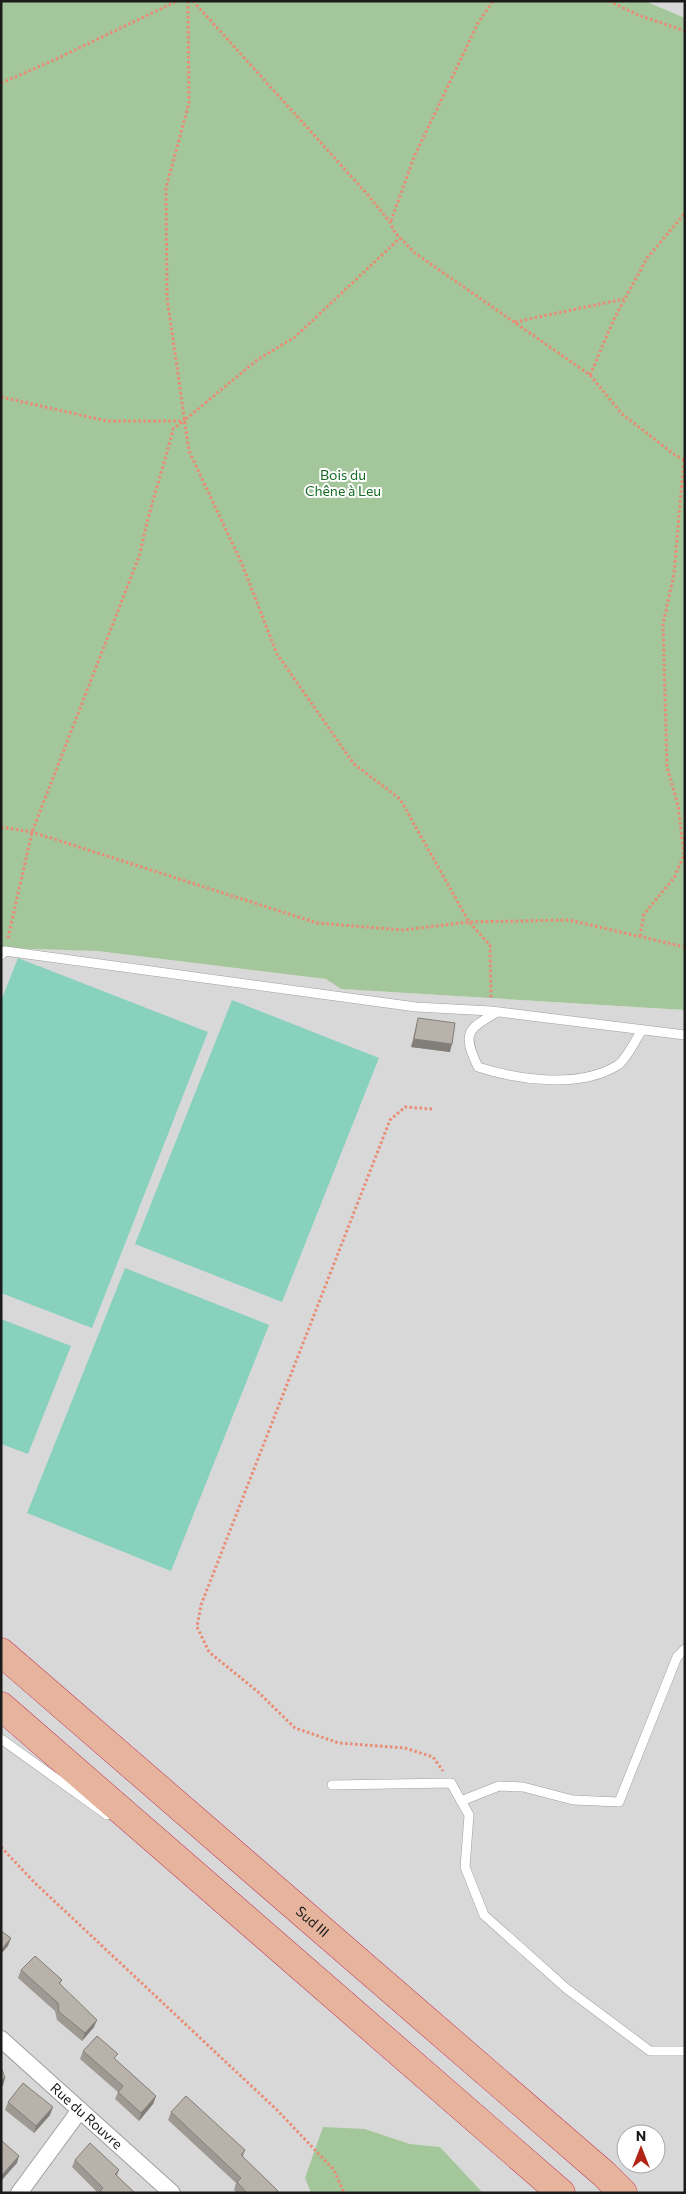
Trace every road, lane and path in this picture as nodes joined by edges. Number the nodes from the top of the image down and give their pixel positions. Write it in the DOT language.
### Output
graph roads {
  1 [pos="177,1"];
  2 [pos="188,1"];
  3 [pos="193,1"];
  4 [pos="493,1"];
  5 [pos="609,1"];
  6 [pos="685,31"];
  7 [pos="1,83"];
  8 [pos="685,213"];
  9 [pos="390,222"];
  10 [pos="400,238"];
  11 [pos="624,299"];
  12 [pos="515,322"];
  13 [pos="590,375"];
  14 [pos="1,397"];
  15 [pos="185,420"];
  16 [pos="684,460"];
  17 [pos="1,827"];
  18 [pos="32,832"];
  19 [pos="469,922"];
  20 [pos="640,936"];
  21 [pos="685,947"];
  22 [pos="3,953"];
  23 [pos="494,1012"];
  24 [pos="642,1030"];
  25 [pos="685,1035"];
  26 [pos="432,1109"];
  27 [pos="685,1649"];
  28 [pos="1,1652"];
  29 [pos="1,1706"];
  30 [pos="1,1739"];
  31 [pos="451,1783"];
  32 [pos="332,1785"];
  33 [pos="461,1801"];
  34 [pos="115,1821"];
  35 [pos="131,1832"];
  36 [pos="1,1847"];
  37 [pos="221,1896"];
  38 [pos="1,2039"];
  39 [pos="685,2052"];
  40 [pos="80,2110"];
  41 [pos="19,2193"];
  42 [pos="172,2193"];
  43 [pos="344,2193"];
  44 [pos="560,2193"];
  45 [pos="623,2193"];
  1 -- 7 [label="path"];
  2 -- 15 [label="path"];
  3 -- 9 [label="path"];
  4 -- 9 [label="path"];
  5 -- 6 [label="path"];
  8 -- 11 [label="path"];
  9 -- 10 [label="path"];
  10 -- 12 [label="path"];
  10 -- 15 [label="path"];
  11 -- 12 [label="path"];
  11 -- 13 [label="path"];
  12 -- 13 [label="path"];
  13 -- 16 [label="path"];
  14 -- 15 [label="path"];
  15 -- 18 [label="path"];
  15 -- 19 [label="path"];
  16 -- 20 [label="path"];
  17 -- 18 [label="path"];
  18 -- 19 [label="path"];
  18 -- 22 [label="path"];
  19 -- 20 [label="path"];
  19 -- 23 [label="path"];
  20 -- 21 [label="path"];
  22 -- 23 [label="lane"];
  23 -- 24 [label="lane"];
  23 -- 24 [label="lane"];
  24 -- 25 [label="lane"];
  26 -- 31 [label="path"];
  27 -- 33 [label="lane"];
  28 -- 45 [label="highway, Sud III"];
  29 -- 37 [label="highway"];
  30 -- 34 [label="lane"];
  31 -- 32 [label="lane"];
  31 -- 33 [label="lane"];
  33 -- 39 [label="lane"];
  35 -- 37 [label="lane"];
  36 -- 43 [label="path"];
  37 -- 44 [label="highway"];
  38 -- 40 [label="street, Rue du Rouvre"];
  40 -- 41 [label="street"];
  40 -- 42 [label="street, Rue du Rouvre"];
}
